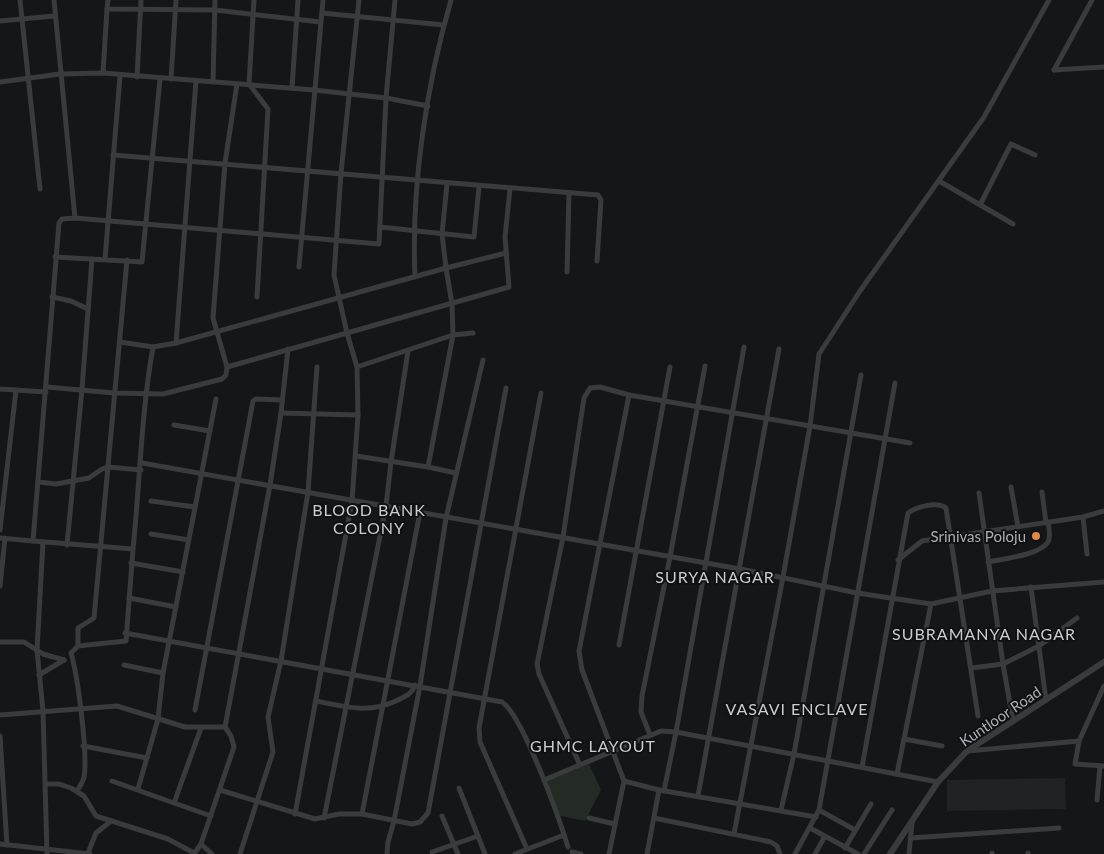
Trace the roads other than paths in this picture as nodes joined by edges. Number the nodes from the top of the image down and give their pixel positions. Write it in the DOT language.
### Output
graph roads {
  1 [pos="20,0"];
  2 [pos="54,0"];
  3 [pos="108,0"];
  4 [pos="140,0"];
  5 [pos="176,0"];
  6 [pos="215,0"];
  7 [pos="254,0"];
  8 [pos="298,0"];
  9 [pos="323,0"];
  10 [pos="359,0"];
  11 [pos="395,0"];
  12 [pos="451,0"];
  13 [pos="1049,0"];
  14 [pos="1092,0"];
  15 [pos="107,8"];
  16 [pos="140,9"];
  17 [pos="176,10"];
  18 [pos="215,10"];
  19 [pos="322,13"];
  20 [pos="253,15"];
  21 [pos="357,15"];
  22 [pos="54,16"];
  23 [pos="394,18"];
  24 [pos="23,20"];
  25 [pos="297,20"];
  26 [pos="0,21"];
  27 [pos="320,22"];
  28 [pos="444,24"];
  29 [pos="1104,68"];
  30 [pos="103,73"];
  31 [pos="60,74"];
  32 [pos="120,76"];
  33 [pos="137,77"];
  34 [pos="28,79"];
  35 [pos="160,79"];
  36 [pos="171,79"];
  37 [pos="196,81"];
  38 [pos="0,82"];
  39 [pos="213,82"];
  40 [pos="237,84"];
  41 [pos="249,84"];
  42 [pos="292,88"];
  43 [pos="314,90"];
  44 [pos="350,93"];
  45 [pos="386,98"];
  46 [pos="428,106"];
  47 [pos="113,155"];
  48 [pos="1035,155"];
  49 [pos="152,157"];
  50 [pos="190,160"];
  51 [pos="224,163"];
  52 [pos="265,168"];
  53 [pos="308,172"];
  54 [pos="340,173"];
  55 [pos="383,178"];
  56 [pos="417,181"];
  57 [pos="939,181"];
  58 [pos="447,184"];
  59 [pos="480,187"];
  60 [pos="40,189"];
  61 [pos="510,189"];
  62 [pos="570,194"];
  63 [pos="980,205"];
  64 [pos="75,218"];
  65 [pos="108,221"];
  66 [pos="146,224"];
  67 [pos="1013,224"];
  68 [pos="184,227"];
  69 [pos="380,227"];
  70 [pos="219,230"];
  71 [pos="413,231"];
  72 [pos="261,234"];
  73 [pos="442,234"];
  74 [pos="302,237"];
  75 [pos="337,240"];
  76 [pos="506,253"];
  77 [pos="55,256"];
  78 [pos="92,259"];
  79 [pos="105,259"];
  80 [pos="127,260"];
  81 [pos="597,261"];
  82 [pos="299,267"];
  83 [pos="446,268"];
  84 [pos="567,272"];
  85 [pos="415,277"];
  86 [pos="257,297"];
  87 [pos="52,298"];
  88 [pos="339,299"];
  89 [pos="452,304"];
  90 [pos="88,309"];
  91 [pos="217,333"];
  92 [pos="347,333"];
  93 [pos="472,333"];
  94 [pos="454,335"];
  95 [pos="120,342"];
  96 [pos="176,344"];
  97 [pos="153,347"];
  98 [pos="744,347"];
  99 [pos="288,349"];
  100 [pos="779,349"];
  101 [pos="408,351"];
  102 [pos="484,360"];
  103 [pos="705,366"];
  104 [pos="227,367"];
  105 [pos="317,367"];
  106 [pos="357,367"];
  107 [pos="670,367"];
  108 [pos="861,375"];
  109 [pos="895,383"];
  110 [pos="506,388"];
  111 [pos="0,389"];
  112 [pos="47,389"];
  113 [pos="82,389"];
  114 [pos="16,390"];
  115 [pos="114,393"];
  116 [pos="541,393"];
  117 [pos="145,395"];
  118 [pos="629,395"];
  119 [pos="216,399"];
  120 [pos="282,400"];
  121 [pos="664,401"];
  122 [pos="696,406"];
  123 [pos="732,413"];
  124 [pos="281,414"];
  125 [pos="314,414"];
  126 [pos="358,414"];
  127 [pos="766,419"];
  128 [pos="174,424"];
  129 [pos="810,426"];
  130 [pos="210,431"];
  131 [pos="850,433"];
  132 [pos="885,439"];
  133 [pos="910,443"];
  134 [pos="356,456"];
  135 [pos="390,462"];
  136 [pos="142,463"];
  137 [pos="108,467"];
  138 [pos="428,467"];
  139 [pos="141,470"];
  140 [pos="202,473"];
  141 [pos="456,473"];
  142 [pos="237,479"];
  143 [pos="73,481"];
  144 [pos="38,482"];
  145 [pos="270,485"];
  146 [pos="1011,487"];
  147 [pos="308,492"];
  148 [pos="1042,492"];
  149 [pos="979,493"];
  150 [pos="152,500"];
  151 [pos="352,501"];
  152 [pos="386,506"];
  153 [pos="195,507"];
  154 [pos="1104,511"];
  155 [pos="420,512"];
  156 [pos="1083,517"];
  157 [pos="446,518"];
  158 [pos="482,523"];
  159 [pos="1047,523"];
  160 [pos="1018,527"];
  161 [pos="516,529"];
  162 [pos="0,530"];
  163 [pos="984,533"];
  164 [pos="151,534"];
  165 [pos="563,537"];
  166 [pos="950,537"];
  167 [pos="3,538"];
  168 [pos="189,540"];
  169 [pos="33,541"];
  170 [pos="43,542"];
  171 [pos="601,544"];
  172 [pos="67,545"];
  173 [pos="101,547"];
  174 [pos="133,549"];
  175 [pos="636,550"];
  176 [pos="1087,554"];
  177 [pos="670,558"];
  178 [pos="898,560"];
  179 [pos="988,562"];
  180 [pos="131,563"];
  181 [pos="706,563"];
  182 [pos="740,569"];
  183 [pos="183,572"];
  184 [pos="783,577"];
  185 [pos="1104,582"];
  186 [pos="824,584"];
  187 [pos="0,586"];
  188 [pos="1031,587"];
  189 [pos="992,591"];
  190 [pos="858,593"];
  191 [pos="128,598"];
  192 [pos="960,598"];
  193 [pos="893,599"];
  194 [pos="931,604"];
  195 [pos="176,607"];
  196 [pos="1077,618"];
  197 [pos="125,633"];
  198 [pos="965,633"];
  199 [pos="933,638"];
  200 [pos="170,641"];
  201 [pos="0,642"];
  202 [pos="619,645"];
  203 [pos="78,646"];
  204 [pos="1039,646"];
  205 [pos="206,647"];
  206 [pos="37,650"];
  207 [pos="238,653"];
  208 [pos="64,660"];
  209 [pos="73,660"];
  210 [pos="281,661"];
  211 [pos="1104,662"];
  212 [pos="1003,664"];
  213 [pos="124,665"];
  214 [pos="971,668"];
  215 [pos="323,669"];
  216 [pos="163,673"];
  217 [pos="354,674"];
  218 [pos="39,675"];
  219 [pos="388,681"];
  220 [pos="418,686"];
  221 [pos="1104,686"];
  222 [pos="451,692"];
  223 [pos="485,698"];
  224 [pos="1046,700"];
  225 [pos="316,701"];
  226 [pos="383,707"];
  227 [pos="347,708"];
  228 [pos="80,709"];
  229 [pos="195,710"];
  230 [pos="43,712"];
  231 [pos="0,715"];
  232 [pos="978,716"];
  233 [pos="158,719"];
  234 [pos="1013,721"];
  235 [pos="225,727"];
  236 [pos="201,728"];
  237 [pos="676,732"];
  238 [pos="650,735"];
  239 [pos="0,736"];
  240 [pos="709,738"];
  241 [pos="904,739"];
  242 [pos="1079,741"];
  243 [pos="83,746"];
  244 [pos="942,746"];
  245 [pos="752,747"];
  246 [pos="614,751"];
  247 [pos="967,751"];
  248 [pos="794,754"];
  249 [pos="146,758"];
  250 [pos="828,761"];
  251 [pos="579,763"];
  252 [pos="1102,766"];
  253 [pos="862,767"];
  254 [pos="897,774"];
  255 [pos="112,780"];
  256 [pos="544,780"];
  257 [pos="624,781"];
  258 [pos="938,782"];
  259 [pos="46,784"];
  260 [pos="459,788"];
  261 [pos="138,789"];
  262 [pos="220,790"];
  263 [pos="661,790"];
  264 [pos="77,791"];
  265 [pos="698,796"];
  266 [pos="1097,800"];
  267 [pos="257,802"];
  268 [pos="741,802"];
  269 [pos="174,803"];
  270 [pos="871,804"];
  271 [pos="781,810"];
  272 [pos="819,810"];
  273 [pos="892,810"];
  274 [pos="295,814"];
  275 [pos="362,814"];
  276 [pos="211,816"];
  277 [pos="442,816"];
  278 [pos="816,817"];
  279 [pos="324,818"];
  280 [pos="590,818"];
  281 [pos="654,818"];
  282 [pos="111,821"];
  283 [pos="394,821"];
  284 [pos="912,823"];
  285 [pos="615,824"];
  286 [pos="810,828"];
  287 [pos="1059,828"];
  288 [pos="855,830"];
  289 [pos="734,834"];
  290 [pos="564,835"];
  291 [pos="478,836"];
  292 [pos="825,836"];
  293 [pos="910,838"];
  294 [pos="0,844"];
  295 [pos="201,844"];
  296 [pos="454,844"];
  297 [pos="7,845"];
  298 [pos="568,847"];
  299 [pos="845,848"];
  300 [pos="527,849"];
  301 [pos="48,852"];
  302 [pos="432,852"];
  303 [pos="572,852"];
  304 [pos="89,854"];
  305 [pos="194,854"];
  306 [pos="212,854"];
  307 [pos="240,854"];
  308 [pos="387,854"];
  309 [pos="458,854"];
  310 [pos="485,854"];
  311 [pos="515,854"];
  312 [pos="580,854"];
  313 [pos="609,854"];
  314 [pos="647,854"];
  315 [pos="780,854"];
  316 [pos="795,854"];
  317 [pos="816,854"];
  318 [pos="858,854"];
  319 [pos="864,854"];
  320 [pos="890,854"];
  321 [pos="909,854"];
  1 -- 24 [label="street"];
  2 -- 22 [label="street"];
  3 -- 15 [label="street"];
  4 -- 16 [label="street"];
  5 -- 17 [label="street"];
  6 -- 18 [label="street"];
  7 -- 20 [label="street"];
  8 -- 25 [label="street"];
  9 -- 19 [label="street"];
  10 -- 21 [label="street"];
  11 -- 23 [label="street"];
  12 -- 28 [label="street"];
  13 -- 57 [label="street"];
  14 -- 29 [label="street"];
  15 -- 16 [label="street"];
  15 -- 30 [label="street"];
  16 -- 17 [label="street"];
  16 -- 33 [label="street"];
  17 -- 18 [label="street"];
  17 -- 36 [label="street"];
  18 -- 20 [label="street"];
  18 -- 39 [label="street"];
  19 -- 21 [label="street"];
  19 -- 27 [label="street"];
  20 -- 25 [label="street"];
  20 -- 41 [label="street"];
  21 -- 23 [label="street"];
  21 -- 44 [label="street"];
  22 -- 24 [label="street"];
  22 -- 31 [label="street"];
  23 -- 28 [label="street"];
  23 -- 45 [label="street"];
  24 -- 26 [label="street"];
  24 -- 34 [label="street"];
  25 -- 27 [label="street"];
  25 -- 42 [label="street"];
  27 -- 43 [label="street"];
  28 -- 46 [label="street"];
  30 -- 31 [label="street"];
  30 -- 32 [label="street"];
  31 -- 34 [label="street"];
  31 -- 64 [label="street"];
  32 -- 33 [label="street"];
  32 -- 47 [label="street"];
  33 -- 35 [label="street"];
  34 -- 38 [label="street"];
  34 -- 60 [label="street"];
  35 -- 36 [label="street"];
  35 -- 49 [label="street"];
  36 -- 37 [label="street"];
  37 -- 39 [label="street"];
  37 -- 50 [label="street"];
  39 -- 40 [label="street"];
  40 -- 41 [label="street"];
  40 -- 51 [label="street"];
  41 -- 42 [label="street"];
  41 -- 52 [label="street"];
  42 -- 43 [label="street"];
  43 -- 44 [label="street"];
  43 -- 53 [label="street"];
  44 -- 45 [label="street"];
  44 -- 54 [label="street"];
  45 -- 46 [label="street"];
  45 -- 55 [label="street"];
  46 -- 56 [label="street"];
  47 -- 49 [label="street"];
  47 -- 65 [label="street"];
  48 -- 63 [label="street"];
  49 -- 50 [label="street"];
  49 -- 66 [label="street"];
  50 -- 51 [label="street"];
  50 -- 68 [label="street"];
  51 -- 52 [label="street"];
  51 -- 70 [label="street"];
  52 -- 53 [label="street"];
  52 -- 72 [label="street"];
  53 -- 54 [label="street"];
  53 -- 74 [label="street"];
  54 -- 55 [label="street"];
  54 -- 75 [label="street"];
  55 -- 56 [label="street"];
  55 -- 69 [label="street"];
  56 -- 58 [label="street"];
  56 -- 71 [label="street"];
  57 -- 63 [label="street"];
  57 -- 129 [label="street"];
  58 -- 59 [label="street"];
  58 -- 73 [label="street"];
  59 -- 61 [label="street"];
  59 -- 73 [label="street"];
  61 -- 62 [label="street"];
  61 -- 76 [label="street"];
  62 -- 81 [label="street"];
  62 -- 84 [label="street"];
  63 -- 67 [label="street"];
  64 -- 65 [label="street"];
  64 -- 77 [label="street"];
  65 -- 66 [label="street"];
  65 -- 79 [label="street"];
  66 -- 68 [label="street"];
  66 -- 80 [label="street"];
  68 -- 70 [label="street"];
  68 -- 96 [label="street"];
  69 -- 71 [label="street"];
  69 -- 75 [label="street"];
  70 -- 72 [label="street"];
  70 -- 91 [label="street"];
  71 -- 73 [label="street"];
  71 -- 85 [label="street"];
  72 -- 74 [label="street"];
  72 -- 86 [label="street"];
  73 -- 83 [label="street"];
  74 -- 75 [label="street"];
  74 -- 82 [label="street"];
  75 -- 88 [label="street"];
  76 -- 83 [label="street"];
  76 -- 89 [label="street"];
  77 -- 78 [label="street"];
  77 -- 87 [label="street"];
  78 -- 79 [label="street"];
  78 -- 90 [label="street"];
  79 -- 80 [label="street"];
  80 -- 95 [label="street"];
  83 -- 85 [label="street"];
  83 -- 89 [label="street"];
  85 -- 88 [label="street"];
  87 -- 90 [label="street"];
  87 -- 112 [label="street"];
  88 -- 91 [label="street"];
  88 -- 92 [label="street"];
  89 -- 92 [label="street"];
  89 -- 94 [label="street"];
  90 -- 113 [label="street"];
  91 -- 96 [label="street"];
  91 -- 104 [label="street"];
  92 -- 99 [label="street"];
  92 -- 106 [label="street"];
  93 -- 94 [label="street"];
  94 -- 101 [label="street"];
  94 -- 138 [label="street"];
  95 -- 97 [label="street"];
  95 -- 115 [label="street"];
  96 -- 97 [label="street"];
  97 -- 117 [label="street"];
  98 -- 123 [label="street"];
  99 -- 104 [label="street"];
  99 -- 120 [label="street"];
  100 -- 127 [label="street"];
  101 -- 106 [label="street"];
  101 -- 135 [label="street"];
  102 -- 141 [label="street"];
  103 -- 122 [label="street"];
  104 -- 117 [label="street"];
  105 -- 125 [label="street"];
  106 -- 126 [label="street"];
  107 -- 121 [label="street"];
  108 -- 131 [label="street"];
  109 -- 132 [label="street"];
  110 -- 158 [label="street"];
  111 -- 114 [label="street"];
  112 -- 113 [label="street"];
  112 -- 114 [label="street"];
  112 -- 144 [label="street"];
  113 -- 115 [label="street"];
  113 -- 143 [label="street"];
  114 -- 162 [label="street"];
  115 -- 117 [label="street"];
  115 -- 137 [label="street"];
  116 -- 161 [label="street"];
  117 -- 136 [label="street"];
  118 -- 121 [label="street"];
  118 -- 165 [label="street"];
  118 -- 171 [label="street"];
  119 -- 130 [label="street"];
  120 -- 124 [label="street"];
  120 -- 142 [label="street"];
  121 -- 122 [label="street"];
  121 -- 175 [label="street"];
  122 -- 123 [label="street"];
  122 -- 177 [label="street"];
  123 -- 127 [label="street"];
  123 -- 181 [label="street"];
  124 -- 125 [label="street"];
  124 -- 145 [label="street"];
  125 -- 126 [label="street"];
  125 -- 147 [label="street"];
  126 -- 134 [label="street"];
  127 -- 129 [label="street"];
  127 -- 182 [label="street"];
  128 -- 130 [label="street"];
  129 -- 131 [label="street"];
  129 -- 184 [label="street"];
  130 -- 140 [label="street"];
  131 -- 132 [label="street"];
  131 -- 186 [label="street"];
  132 -- 133 [label="street"];
  132 -- 190 [label="street"];
  134 -- 135 [label="street"];
  134 -- 151 [label="street"];
  135 -- 138 [label="street"];
  135 -- 152 [label="street"];
  136 -- 139 [label="street"];
  136 -- 140 [label="street"];
  137 -- 139 [label="street"];
  137 -- 143 [label="street"];
  137 -- 173 [label="street"];
  138 -- 141 [label="street"];
  139 -- 174 [label="street"];
  140 -- 142 [label="street"];
  140 -- 153 [label="street"];
  141 -- 157 [label="street"];
  142 -- 145 [label="street"];
  142 -- 205 [label="street"];
  143 -- 144 [label="street"];
  143 -- 172 [label="street"];
  144 -- 169 [label="street"];
  145 -- 147 [label="street"];
  145 -- 207 [label="street"];
  146 -- 160 [label="street"];
  147 -- 151 [label="street"];
  147 -- 210 [label="street"];
  148 -- 159 [label="street"];
  149 -- 163 [label="street"];
  150 -- 153 [label="street"];
  151 -- 152 [label="street"];
  151 -- 215 [label="street"];
  152 -- 155 [label="street"];
  152 -- 217 [label="street"];
  153 -- 168 [label="street"];
  154 -- 156 [label="street"];
  155 -- 157 [label="street"];
  155 -- 219 [label="street"];
  156 -- 159 [label="street"];
  156 -- 176 [label="street"];
  157 -- 158 [label="street"];
  157 -- 220 [label="street"];
  158 -- 161 [label="street"];
  158 -- 222 [label="street"];
  159 -- 160 [label="street"];
  159 -- 179 [label="street"];
  160 -- 163 [label="street"];
  161 -- 165 [label="street"];
  161 -- 223 [label="street"];
  163 -- 166 [label="street"];
  163 -- 179 [label="street"];
  164 -- 168 [label="street"];
  165 -- 171 [label="street"];
  165 -- 251 [label="street"];
  166 -- 178 [label="street"];
  166 -- 178 [label="street"];
  166 -- 192 [label="street"];
  167 -- 169 [label="street"];
  167 -- 187 [label="street"];
  168 -- 183 [label="street"];
  169 -- 170 [label="street"];
  170 -- 172 [label="street"];
  170 -- 206 [label="street"];
  171 -- 175 [label="street"];
  171 -- 246 [label="street"];
  172 -- 173 [label="street"];
  173 -- 174 [label="street"];
  173 -- 203 [label="street"];
  174 -- 180 [label="street"];
  175 -- 177 [label="street"];
  175 -- 202 [label="street"];
  177 -- 181 [label="street"];
  177 -- 238 [label="street"];
  178 -- 193 [label="street"];
  179 -- 189 [label="street"];
  180 -- 183 [label="street"];
  180 -- 191 [label="street"];
  181 -- 182 [label="street"];
  181 -- 237 [label="street"];
  182 -- 184 [label="street"];
  182 -- 240 [label="street"];
  183 -- 195 [label="street"];
  184 -- 186 [label="street"];
  184 -- 245 [label="street"];
  185 -- 188 [label="street"];
  186 -- 190 [label="street"];
  186 -- 248 [label="street"];
  188 -- 189 [label="street"];
  188 -- 204 [label="street"];
  189 -- 192 [label="street"];
  189 -- 212 [label="street"];
  190 -- 193 [label="street"];
  190 -- 250 [label="street"];
  191 -- 195 [label="street"];
  191 -- 197 [label="street"];
  192 -- 194 [label="street"];
  192 -- 198 [label="street"];
  193 -- 194 [label="street"];
  193 -- 253 [label="street"];
  194 -- 241 [label="street"];
  195 -- 200 [label="street"];
  196 -- 204 [label="street"];
  197 -- 200 [label="street"];
  197 -- 203 [label="street"];
  198 -- 199 [label="street"];
  198 -- 214 [label="street"];
  200 -- 205 [label="street"];
  200 -- 216 [label="street"];
  201 -- 206 [label="street"];
  203 -- 209 [label="street"];
  204 -- 212 [label="street"];
  204 -- 224 [label="street"];
  205 -- 207 [label="street"];
  205 -- 229 [label="street"];
  206 -- 208 [label="street"];
  206 -- 218 [label="street"];
  207 -- 210 [label="street"];
  207 -- 235 [label="street"];
  208 -- 209 [label="street"];
  208 -- 218 [label="street"];
  209 -- 228 [label="street"];
  210 -- 215 [label="street"];
  210 -- 267 [label="street"];
  211 -- 224 [label="street, Kuntloor Road"];
  212 -- 214 [label="street"];
  212 -- 234 [label="street"];
  213 -- 216 [label="street"];
  214 -- 232 [label="street"];
  215 -- 217 [label="street"];
  215 -- 225 [label="street"];
  216 -- 233 [label="street"];
  217 -- 219 [label="street"];
  217 -- 227 [label="street"];
  218 -- 230 [label="street"];
  219 -- 220 [label="street"];
  219 -- 226 [label="street"];
  220 -- 222 [label="street"];
  220 -- 226 [label="street"];
  220 -- 283 [label="street"];
  221 -- 242 [label="street"];
  222 -- 223 [label="street"];
  222 -- 283 [label="street"];
  223 -- 256 [label="street"];
  223 -- 300 [label="street"];
  224 -- 234 [label="street, Kuntloor Road"];
  225 -- 227 [label="street"];
  225 -- 274 [label="street"];
  226 -- 227 [label="street"];
  226 -- 275 [label="street"];
  227 -- 279 [label="street"];
  228 -- 230 [label="street"];
  228 -- 233 [label="street"];
  228 -- 243 [label="street"];
  230 -- 231 [label="street"];
  230 -- 259 [label="street"];
  233 -- 236 [label="street"];
  233 -- 249 [label="street"];
  234 -- 247 [label="street, Kuntloor Road"];
  235 -- 236 [label="street"];
  235 -- 262 [label="street"];
  236 -- 269 [label="street"];
  237 -- 238 [label="street"];
  237 -- 240 [label="street"];
  237 -- 263 [label="street"];
  238 -- 246 [label="street"];
  239 -- 297 [label="street"];
  240 -- 245 [label="street"];
  240 -- 265 [label="street"];
  241 -- 244 [label="street"];
  241 -- 254 [label="street"];
  242 -- 247 [label="street"];
  242 -- 252 [label="street"];
  243 -- 249 [label="street"];
  243 -- 264 [label="street"];
  245 -- 248 [label="street"];
  245 -- 268 [label="street"];
  246 -- 251 [label="street"];
  246 -- 257 [label="street"];
  247 -- 258 [label="street, Kuntloor Road"];
  248 -- 250 [label="street"];
  248 -- 271 [label="street"];
  249 -- 261 [label="street"];
  250 -- 253 [label="street"];
  250 -- 272 [label="street"];
  251 -- 256 [label="street"];
  252 -- 266 [label="street"];
  253 -- 254 [label="street"];
  254 -- 258 [label="street"];
  255 -- 261 [label="street"];
  256 -- 290 [label="street"];
  257 -- 263 [label="street"];
  257 -- 285 [label="street"];
  258 -- 284 [label="street, Kuntloor Road"];
  259 -- 264 [label="street"];
  259 -- 301 [label="street"];
  260 -- 291 [label="street"];
  261 -- 269 [label="street"];
  262 -- 267 [label="street"];
  262 -- 276 [label="street"];
  263 -- 265 [label="street"];
  263 -- 281 [label="street"];
  264 -- 282 [label="street"];
  265 -- 268 [label="street"];
  267 -- 274 [label="street"];
  267 -- 307 [label="street"];
  268 -- 271 [label="street"];
  268 -- 289 [label="street"];
  269 -- 276 [label="street"];
  270 -- 288 [label="street"];
  271 -- 278 [label="street"];
  272 -- 278 [label="street"];
  272 -- 288 [label="street"];
  273 -- 319 [label="street"];
  274 -- 279 [label="street"];
  275 -- 279 [label="street"];
  275 -- 283 [label="street"];
  276 -- 295 [label="street"];
  277 -- 296 [label="street"];
  278 -- 286 [label="street"];
  280 -- 285 [label="street"];
  281 -- 289 [label="street"];
  281 -- 314 [label="street"];
  282 -- 304 [label="street"];
  282 -- 305 [label="street"];
  283 -- 308 [label="street"];
  284 -- 293 [label="street"];
  284 -- 320 [label="street, Kuntloor Road"];
  285 -- 313 [label="street"];
  286 -- 292 [label="street"];
  286 -- 316 [label="street"];
  287 -- 293 [label="street"];
  288 -- 299 [label="street"];
  289 -- 315 [label="street"];
  290 -- 298 [label="street"];
  290 -- 300 [label="street"];
  291 -- 296 [label="street"];
  291 -- 310 [label="street"];
  292 -- 299 [label="street"];
  292 -- 317 [label="street"];
  293 -- 321 [label="street"];
  294 -- 297 [label="street"];
  295 -- 305 [label="street"];
  295 -- 306 [label="street"];
  296 -- 302 [label="street"];
  296 -- 309 [label="street"];
  297 -- 301 [label="street"];
  299 -- 318 [label="street"];
  300 -- 311 [label="street"];
  301 -- 304 [label="street"];
  303 -- 312 [label="street"];
}
